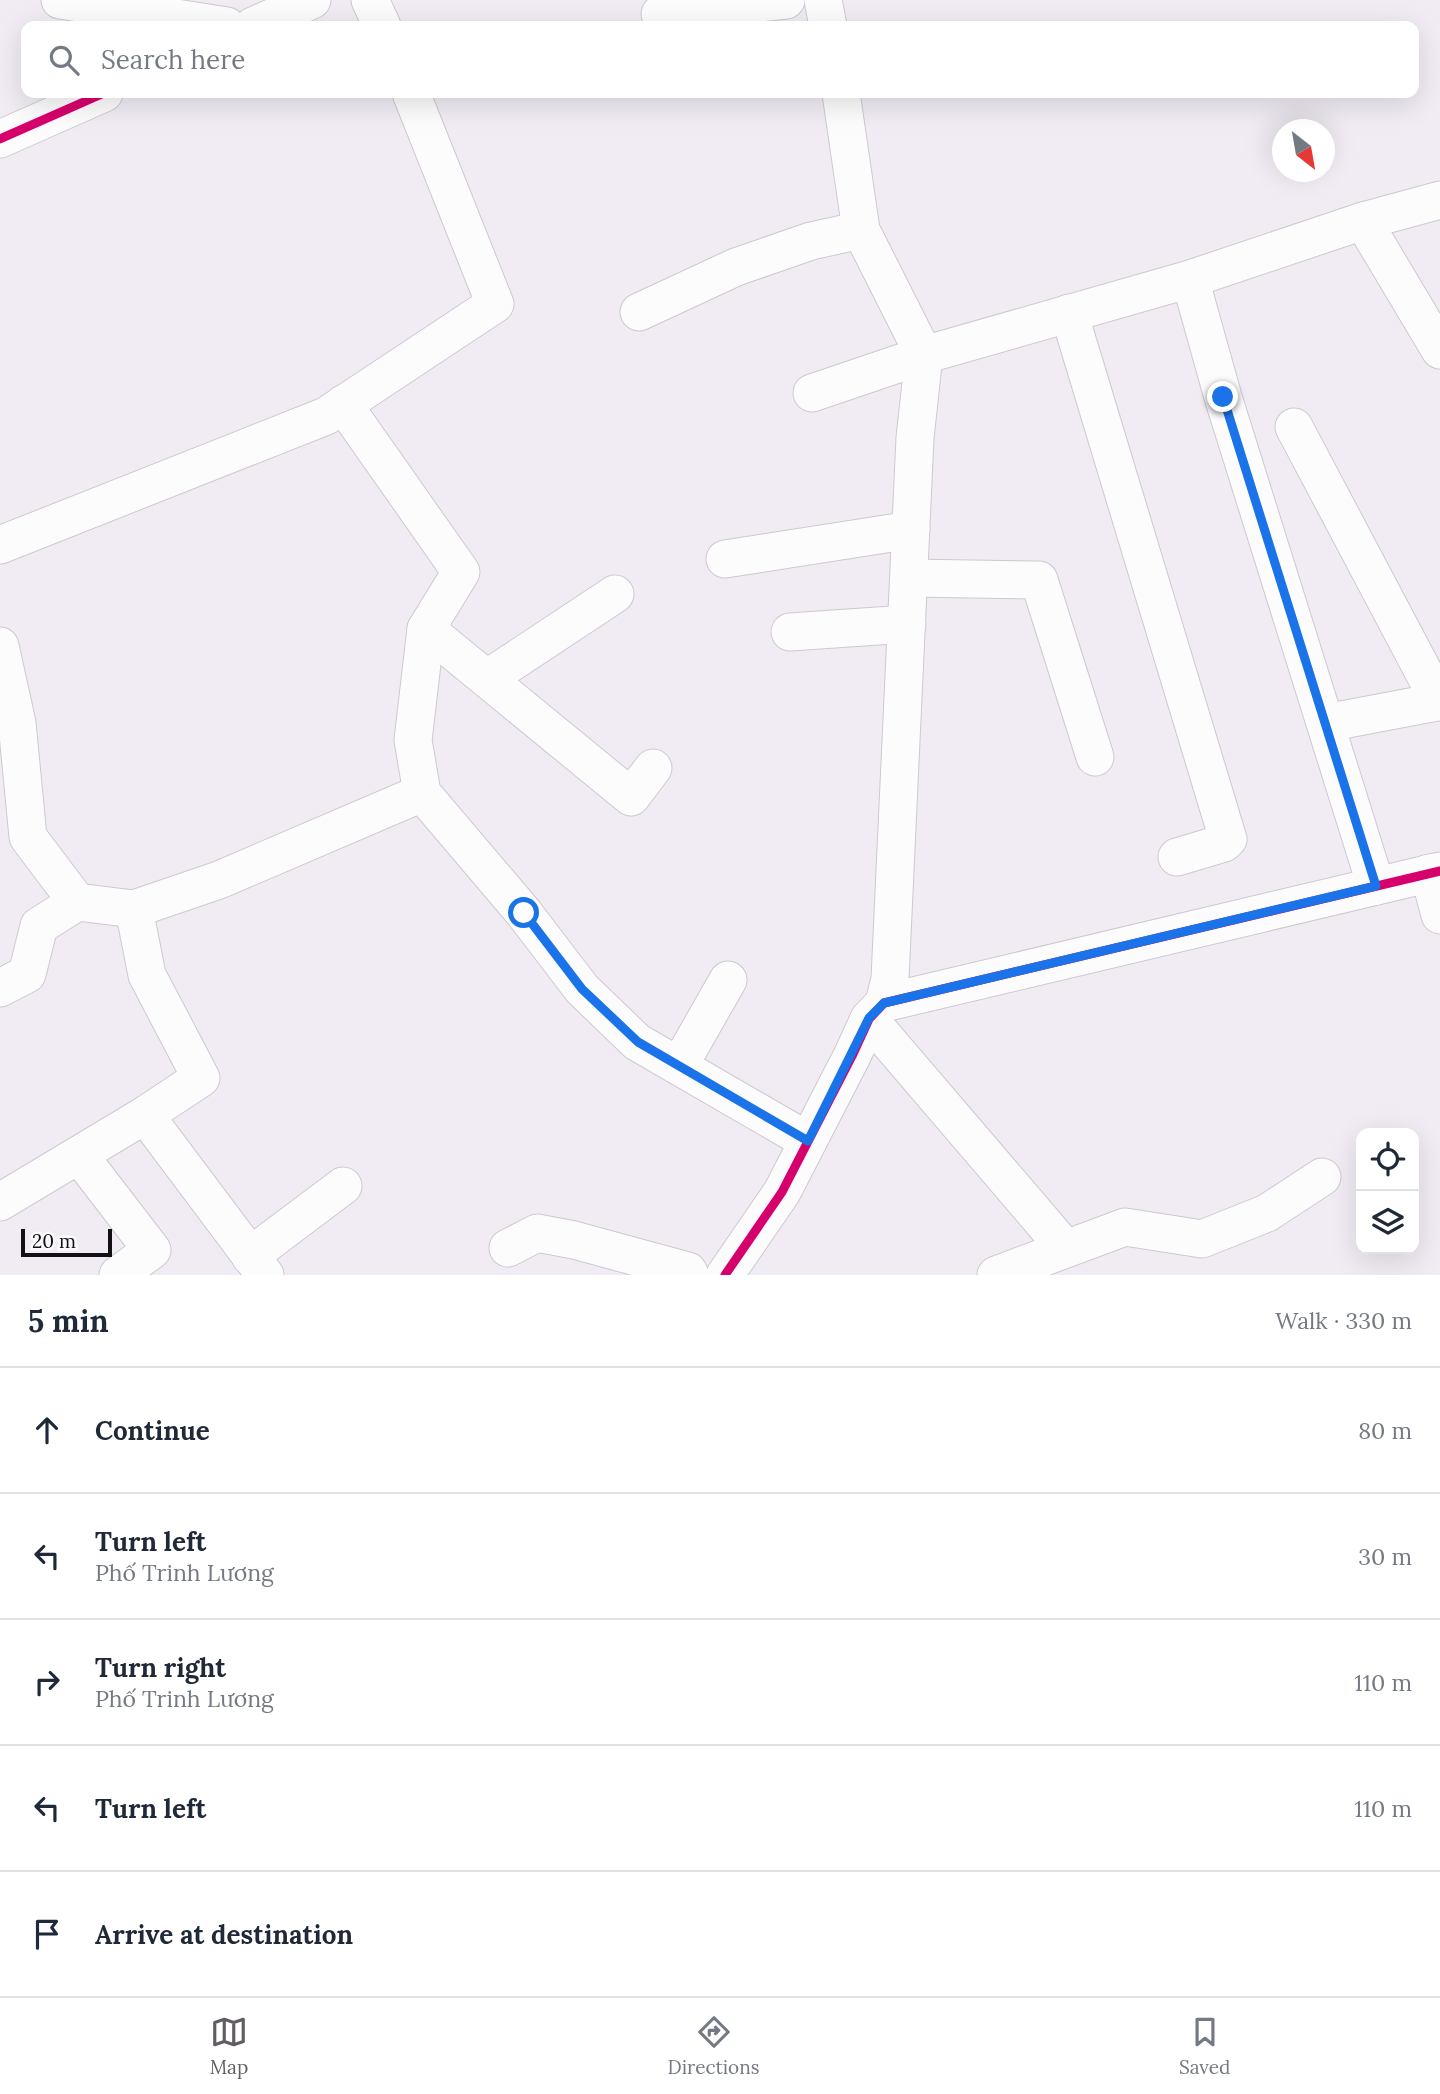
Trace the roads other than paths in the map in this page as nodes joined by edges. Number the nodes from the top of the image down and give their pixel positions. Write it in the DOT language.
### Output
graph roads {
  1 [pos="60,0"];
  2 [pos="312,0"];
  3 [pos="370,0"];
  4 [pos="786,0"];
  5 [pos="823,0"];
  6 [pos="195,21"];
  7 [pos="264,21"];
  8 [pos="380,21"];
  9 [pos="663,21"];
  10 [pos="827,21"];
  11 [pos="93,98"];
  12 [pos="413,98"];
  13 [pos="842,98"];
  14 [pos="0,139"];
  15 [pos="1440,200"];
  16 [pos="1363,221"];
  17 [pos="861,230"];
  18 [pos="1191,279"];
  19 [pos="639,312"];
  20 [pos="1069,313"];
  21 [pos="1440,350"];
  22 [pos="924,355"];
  23 [pos="812,393"];
  24 [pos="342,404"];
  25 [pos="1294,427"];
  26 [pos="911,530"];
  27 [pos="0,545"];
  28 [pos="725,559"];
  29 [pos="909,578"];
  30 [pos="615,594"];
  31 [pos="907,624"];
  32 [pos="426,629"];
  33 [pos="790,632"];
  34 [pos="0,646"];
  35 [pos="488,678"];
  36 [pos="1438,702"];
  37 [pos="9,723"];
  38 [pos="1325,723"];
  39 [pos="1096,757"];
  40 [pos="653,768"];
  41 [pos="422,793"];
  42 [pos="1177,857"];
  43 [pos="1434,872"];
  44 [pos="1376,886"];
  45 [pos="77,902"];
  46 [pos="134,909"];
  47 [pos="1440,915"];
  48 [pos="728,981"];
  49 [pos="2,983"];
  50 [pos="876,1011"];
  51 [pos="679,1066"];
  52 [pos="145,1115"];
  53 [pos="808,1141"];
  54 [pos="79,1155"];
  55 [pos="1322,1177"];
  56 [pos="343,1186"];
  57 [pos="0,1202"];
  58 [pos="508,1248"];
  59 [pos="1065,1248"];
  60 [pos="257,1265"];
  61 [pos="737,1269"];
  62 [pos="118,1275"];
  63 [pos="690,1275"];
  64 [pos="996,1275"];
  1 -- 6 [label="street"];
  2 -- 7 [label="street"];
  3 -- 8 [label="street"];
  4 -- 9 [label="street"];
  5 -- 10 [label="street"];
  11 -- 14 [label="street"];
  12 -- 24 [label="street"];
  13 -- 17 [label="street"];
  15 -- 16 [label="street"];
  16 -- 18 [label="street"];
  16 -- 21 [label="street"];
  17 -- 19 [label="street"];
  17 -- 22 [label="street"];
  18 -- 20 [label="street"];
  18 -- 38 [label="street"];
  20 -- 22 [label="street"];
  20 -- 42 [label="street"];
  22 -- 23 [label="street"];
  22 -- 26 [label="street"];
  24 -- 27 [label="street"];
  24 -- 32 [label="street"];
  25 -- 36 [label="street"];
  26 -- 28 [label="street"];
  26 -- 29 [label="street"];
  29 -- 31 [label="street"];
  29 -- 39 [label="street"];
  30 -- 35 [label="street"];
  31 -- 33 [label="street"];
  31 -- 50 [label="street"];
  32 -- 35 [label="street"];
  32 -- 41 [label="street"];
  34 -- 37 [label="street"];
  35 -- 40 [label="street"];
  36 -- 38 [label="street"];
  37 -- 45 [label="street"];
  38 -- 44 [label="street"];
  41 -- 46 [label="street"];
  41 -- 51 [label="street"];
  43 -- 44 [label="street"];
  43 -- 47 [label="street"];
  44 -- 50 [label="street"];
  45 -- 46 [label="street"];
  45 -- 49 [label="street"];
  46 -- 52 [label="street"];
  48 -- 51 [label="street"];
  50 -- 53 [label="street"];
  50 -- 59 [label="street"];
  51 -- 53 [label="street"];
  52 -- 54 [label="street"];
  52 -- 60 [label="street"];
  53 -- 61 [label="street"];
  54 -- 57 [label="street"];
  54 -- 62 [label="street"];
  55 -- 59 [label="street"];
  56 -- 60 [label="street"];
  58 -- 63 [label="street"];
  59 -- 64 [label="street"];
}
